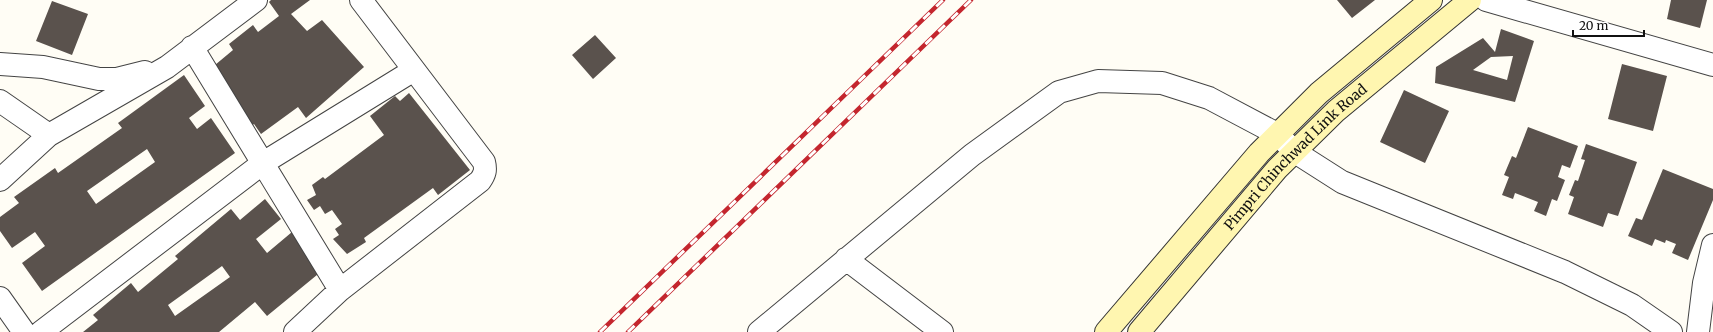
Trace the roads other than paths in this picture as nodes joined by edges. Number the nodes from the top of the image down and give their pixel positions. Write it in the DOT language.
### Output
graph roads {
  1 [pos="256,0"];
  2 [pos="361,0"];
  3 [pos="1431,0"];
  4 [pos="1470,0"];
  5 [pos="1486,0"];
  6 [pos="192,47"];
  7 [pos="0,64"];
  8 [pos="1713,65"];
  9 [pos="167,67"];
  10 [pos="414,70"];
  11 [pos="0,101"];
  12 [pos="1277,134"];
  13 [pos="49,135"];
  14 [pos="1295,152"];
  15 [pos="264,163"];
  16 [pos="0,180"];
  17 [pos="1713,245"];
  18 [pos="846,259"];
  19 [pos="1708,284"];
  20 [pos="340,290"];
  21 [pos="0,298"];
  22 [pos="24,332"];
  23 [pos="40,332"];
  24 [pos="295,332"];
  25 [pos="759,332"];
  26 [pos="942,332"];
  27 [pos="1106,332"];
  28 [pos="1139,332"];
  29 [pos="1671,332"];
  30 [pos="1698,332"];
  1 -- 6 [label="street"];
  2 -- 10 [label="street"];
  3 -- 12 [label="main road, Pimpri Chinchwad Link Road"];
  4 -- 14 [label="main road, Pimpri Chinchwad Link Road"];
  5 -- 8 [label="street"];
  6 -- 9 [label="street"];
  6 -- 15 [label="street"];
  7 -- 9 [label="street"];
  9 -- 13 [label="street"];
  10 -- 15 [label="street"];
  10 -- 20 [label="street"];
  11 -- 13 [label="street"];
  12 -- 14 [label="street"];
  12 -- 18 [label="street"];
  12 -- 27 [label="main road, Pimpri Chinchwad Link Road"];
  13 -- 16 [label="street"];
  14 -- 28 [label="main road, Pimpri Chinchwad Link Road"];
  14 -- 29 [label="street"];
  15 -- 20 [label="street"];
  15 -- 23 [label="street"];
  17 -- 19 [label="street"];
  18 -- 25 [label="street"];
  18 -- 26 [label="street"];
  19 -- 30 [label="street"];
  20 -- 24 [label="street"];
  21 -- 22 [label="street"];
}
